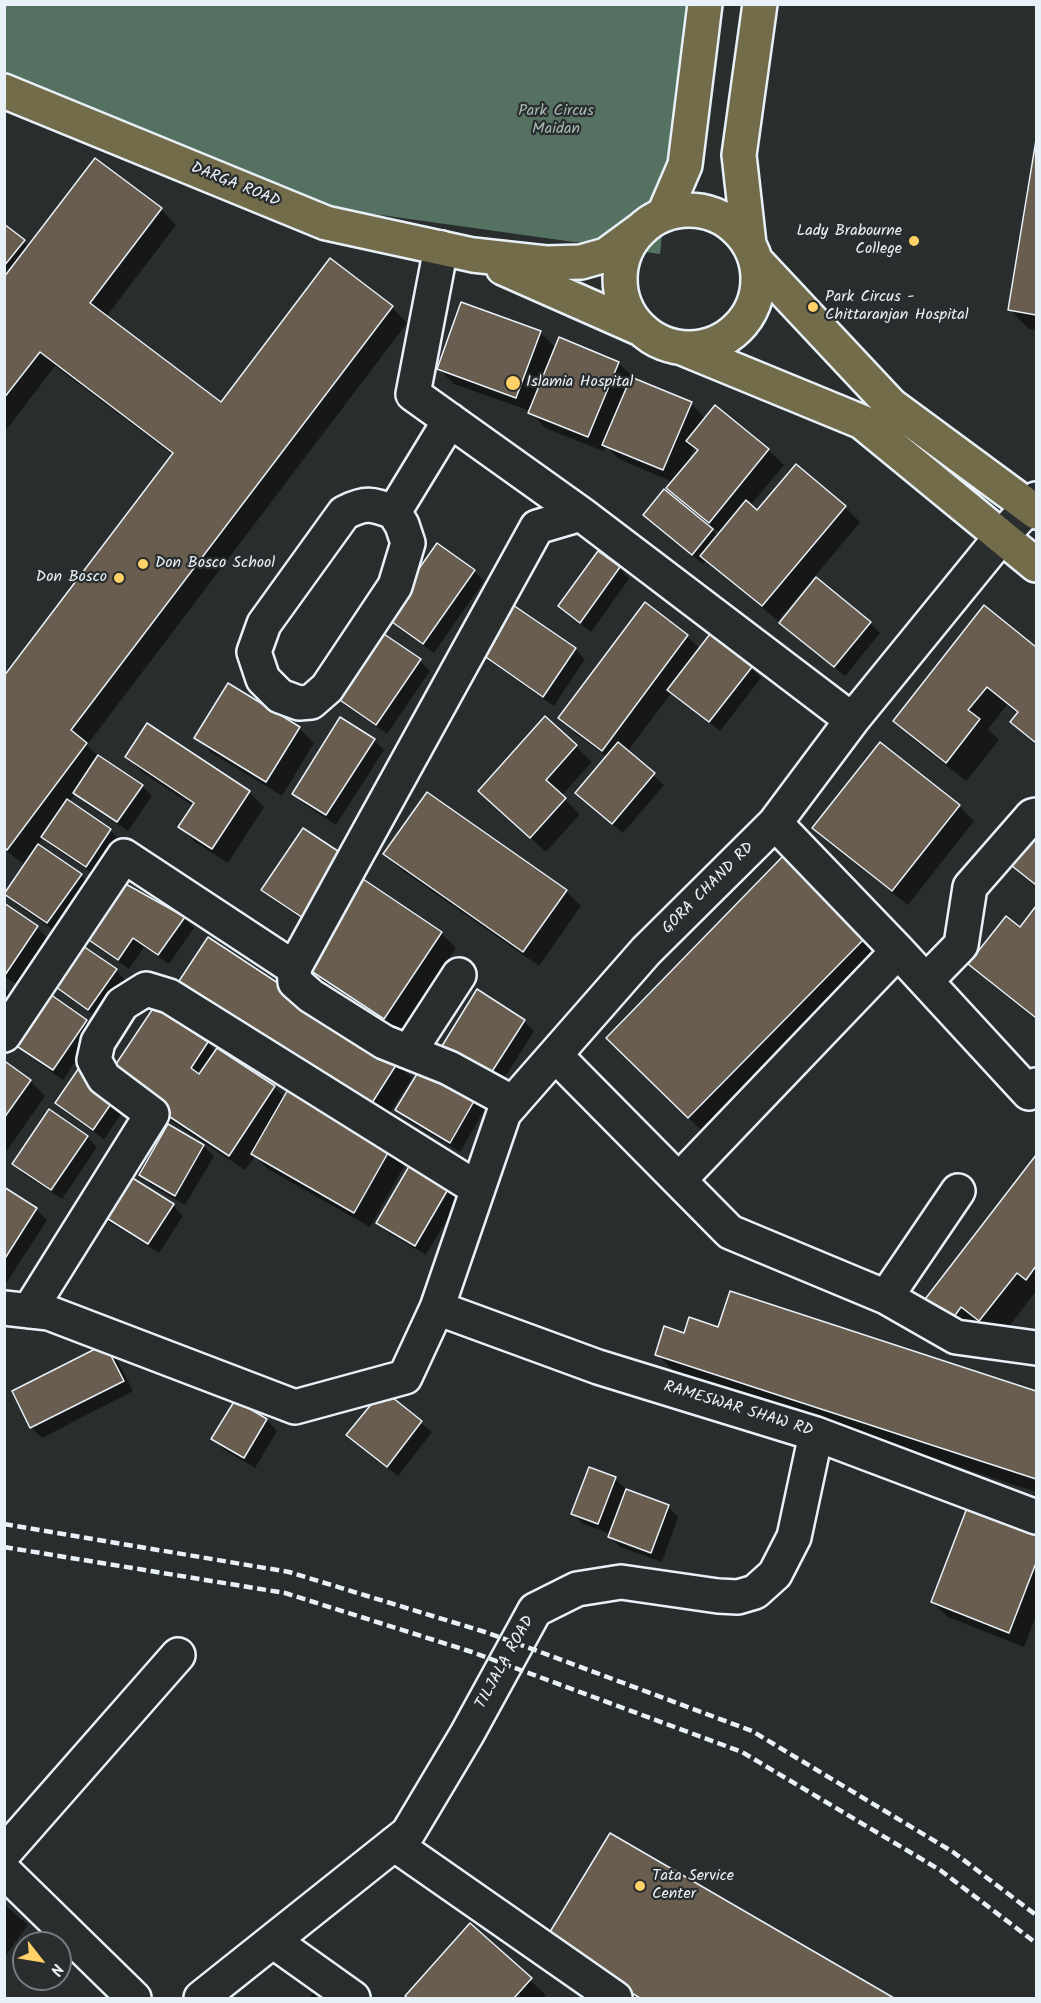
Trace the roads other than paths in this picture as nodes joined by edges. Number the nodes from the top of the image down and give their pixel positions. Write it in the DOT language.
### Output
graph roads {
  1 [pos="705,4"];
  2 [pos="760,4"];
  3 [pos="4,91"];
  4 [pos="654,221"];
  5 [pos="441,248"];
  6 [pos="753,253"];
  7 [pos="473,255"];
  8 [pos="642,329"];
  9 [pos="682,348"];
  10 [pos="450,420"];
  11 [pos="1034,506"];
  12 [pos="394,512"];
  13 [pos="581,514"];
  14 [pos="1001,537"];
  15 [pos="1036,564"];
  16 [pos="852,720"];
  17 [pos="1036,815"];
  18 [pos="775,824"];
  19 [pos="898,951"];
  20 [pos="294,968"];
  21 [pos="459,975"];
  22 [pos="926,981"];
  23 [pos="4,1035"];
  24 [pos="409,1052"];
  25 [pos="555,1055"];
  26 [pos="1036,1085"];
  27 [pos="513,1103"];
  28 [pos="679,1180"];
  29 [pos="478,1189"];
  30 [pos="958,1191"];
  31 [pos="886,1297"];
  32 [pos="437,1308"];
  33 [pos="17,1310"];
  34 [pos="1036,1348"];
  35 [pos="816,1434"];
  36 [pos="1036,1517"];
  37 [pos="178,1655"];
  38 [pos="394,1844"];
  39 [pos="4,1853"];
  40 [pos="4,1871"];
  41 [pos="273,1941"];
  42 [pos="134,1998"];
  43 [pos="201,1998"];
  44 [pos="353,1998"];
  45 [pos="615,1998"];
  1 -- 4 [label="main road"];
  2 -- 6 [label="main road"];
  3 -- 5 [label="main road, DARGA ROAD"];
  4 -- 6 [label="main road"];
  4 -- 7 [label="main road, DARGA ROAD"];
  4 -- 8 [label="main road"];
  5 -- 7 [label="main road, DARGA ROAD"];
  5 -- 10 [label="street"];
  6 -- 9 [label="main road"];
  6 -- 11 [label="main road"];
  7 -- 8 [label="main road, DARGA ROAD"];
  8 -- 9 [label="main road"];
  9 -- 14 [label="main road"];
  10 -- 12 [label="street"];
  10 -- 13 [label="street"];
  11 -- 14 [label="street, GORA CHAND RD"];
  12 -- 12 [label="street"];
  13 -- 16 [label="street"];
  13 -- 20 [label="street"];
  14 -- 15 [label="main road"];
  14 -- 16 [label="street, GORA CHAND RD"];
  16 -- 18 [label="street, GORA CHAND RD"];
  17 -- 22 [label="street"];
  18 -- 19 [label="street"];
  18 -- 25 [label="street, GORA CHAND RD"];
  19 -- 22 [label="street"];
  19 -- 28 [label="street"];
  20 -- 23 [label="street"];
  20 -- 24 [label="street"];
  21 -- 24 [label="street"];
  22 -- 26 [label="street"];
  24 -- 27 [label="street"];
  25 -- 27 [label="street, GORA CHAND RD"];
  25 -- 28 [label="street"];
  27 -- 29 [label="street, GORA CHAND RD"];
  28 -- 31 [label="street"];
  29 -- 32 [label="street, GORA CHAND RD"];
  29 -- 33 [label="street"];
  30 -- 31 [label="street"];
  31 -- 34 [label="street"];
  32 -- 33 [label="street, GORA CHAND RD"];
  32 -- 35 [label="street, RAMESWAR SHAW RD"];
  35 -- 36 [label="street, RAMESWAR SHAW RD"];
  35 -- 38 [label="street, TILJALA ROAD"];
  37 -- 39 [label="street"];
  38 -- 41 [label="street, TILJALA ROAD"];
  38 -- 45 [label="street"];
  40 -- 42 [label="street"];
  41 -- 43 [label="street, TILJALA ROAD"];
  41 -- 44 [label="street"];
}
